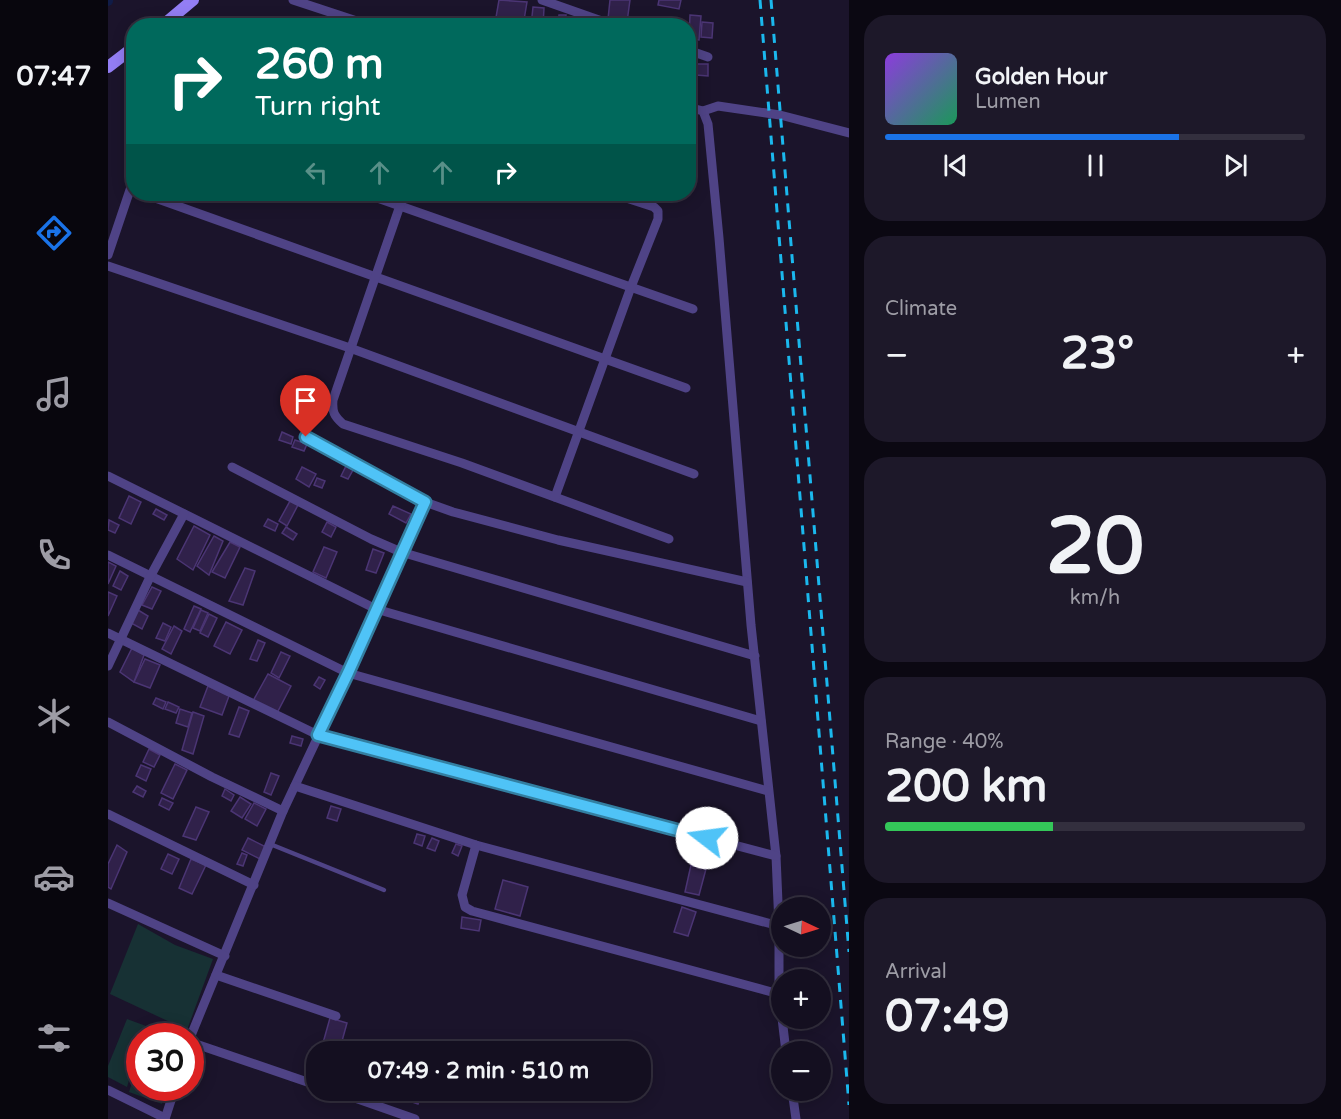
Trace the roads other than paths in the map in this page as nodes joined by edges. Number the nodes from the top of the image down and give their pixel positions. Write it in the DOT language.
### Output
graph roads {
  1 [pos="193,0"];
  2 [pos="293,0"];
  3 [pos="542,0"];
  4 [pos="172,18"];
  5 [pos="348,18"];
  6 [pos="593,18"];
  7 [pos="126,53"];
  8 [pos="696,53"];
  9 [pos="708,57"];
  10 [pos="108,67"];
  11 [pos="696,109"];
  12 [pos="849,133"];
  13 [pos="128,201"];
  14 [pos="164,201"];
  15 [pos="386,201"];
  16 [pos="402,201"];
  17 [pos="636,201"];
  18 [pos="400,206"];
  19 [pos="108,255"];
  20 [pos="108,266"];
  21 [pos="375,276"];
  22 [pos="631,287"];
  23 [pos="693,309"];
  24 [pos="350,348"];
  25 [pos="605,358"];
  26 [pos="686,388"];
  27 [pos="578,430"];
  28 [pos="306,437"];
  29 [pos="232,467"];
  30 [pos="694,474"];
  31 [pos="108,476"];
  32 [pos="555,497"];
  33 [pos="425,502"];
  34 [pos="184,514"];
  35 [pos="669,539"];
  36 [pos="401,552"];
  37 [pos="108,555"];
  38 [pos="150,577"];
  39 [pos="747,582"];
  40 [pos="376,609"];
  41 [pos="108,633"];
  42 [pos="120,639"];
  43 [pos="755,656"];
  44 [pos="108,666"];
  45 [pos="348,673"];
  46 [pos="761,721"];
  47 [pos="108,722"];
  48 [pos="318,735"];
  49 [pos="296,786"];
  50 [pos="768,792"];
  51 [pos="284,811"];
  52 [pos="108,814"];
  53 [pos="270,844"];
  54 [pos="476,844"];
  55 [pos="776,856"];
  56 [pos="254,885"];
  57 [pos="384,890"];
  58 [pos="778,897"];
  59 [pos="108,903"];
  60 [pos="771,924"];
  61 [pos="225,956"];
  62 [pos="216,975"];
  63 [pos="771,992"];
  64 [pos="336,1016"];
  65 [pos="197,1023"];
  66 [pos="204,1045"];
  67 [pos="306,1081"];
  68 [pos="108,1090"];
  69 [pos="171,1101"];
  70 [pos="363,1101"];
  71 [pos="794,1101"];
  72 [pos="165,1118"];
  73 [pos="415,1119"];
  74 [pos="796,1119"];
  1 -- 4 [label="street"];
  2 -- 5 [label="street"];
  3 -- 6 [label="street"];
  7 -- 10 [label="street"];
  8 -- 9 [label="street"];
  11 -- 12 [label="street"];
  11 -- 39 [label="street"];
  13 -- 19 [label="street"];
  14 -- 21 [label="street"];
  15 -- 18 [label="street"];
  16 -- 18 [label="street"];
  17 -- 22 [label="street"];
  18 -- 21 [label="street"];
  18 -- 22 [label="street"];
  20 -- 24 [label="street"];
  21 -- 24 [label="street"];
  21 -- 25 [label="street"];
  22 -- 23 [label="street"];
  22 -- 25 [label="street"];
  24 -- 27 [label="street"];
  24 -- 32 [label="street"];
  25 -- 26 [label="street"];
  25 -- 27 [label="street"];
  27 -- 30 [label="street"];
  27 -- 32 [label="street"];
  28 -- 33 [label="street"];
  29 -- 36 [label="street"];
  31 -- 34 [label="street"];
  32 -- 35 [label="street"];
  33 -- 36 [label="street"];
  33 -- 39 [label="street"];
  34 -- 38 [label="street"];
  34 -- 40 [label="street"];
  36 -- 40 [label="street"];
  36 -- 43 [label="street"];
  37 -- 38 [label="street"];
  38 -- 42 [label="street"];
  38 -- 45 [label="street"];
  39 -- 43 [label="street"];
  40 -- 45 [label="street"];
  40 -- 46 [label="street"];
  41 -- 42 [label="street"];
  42 -- 44 [label="street"];
  42 -- 48 [label="street"];
  43 -- 46 [label="street"];
  45 -- 48 [label="street"];
  45 -- 50 [label="street"];
  46 -- 50 [label="street"];
  47 -- 51 [label="street"];
  48 -- 49 [label="street"];
  48 -- 55 [label="street"];
  49 -- 51 [label="street"];
  49 -- 54 [label="street"];
  50 -- 55 [label="street"];
  51 -- 53 [label="street"];
  52 -- 56 [label="street"];
  53 -- 56 [label="street"];
  53 -- 57 [label="lane"];
  54 -- 60 [label="street"];
  54 -- 63 [label="street"];
  55 -- 58 [label="street"];
  56 -- 61 [label="street"];
  59 -- 61 [label="street"];
  61 -- 62 [label="street"];
  62 -- 64 [label="street"];
  62 -- 65 [label="street"];
  66 -- 67 [label="street"];
  68 -- 72 [label="street"];
  69 -- 72 [label="street"];
  70 -- 73 [label="street"];
  71 -- 74 [label="street"];
}
